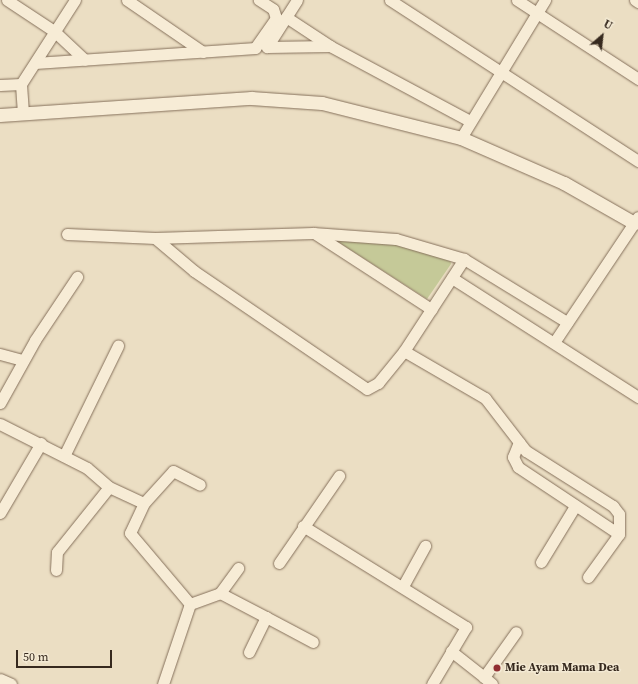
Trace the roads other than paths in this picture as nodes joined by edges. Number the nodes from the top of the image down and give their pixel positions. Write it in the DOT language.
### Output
graph roads {
  1 [pos="7,0"];
  2 [pos="75,0"];
  3 [pos="127,0"];
  4 [pos="259,0"];
  5 [pos="297,0"];
  6 [pos="390,0"];
  7 [pos="517,0"];
  8 [pos="545,0"];
  9 [pos="635,0"];
  10 [pos="638,2"];
  11 [pos="537,13"];
  12 [pos="286,16"];
  13 [pos="54,30"];
  14 [pos="330,46"];
  15 [pos="203,52"];
  16 [pos="85,60"];
  17 [pos="35,63"];
  18 [pos="500,72"];
  19 [pos="638,79"];
  20 [pos="21,84"];
  21 [pos="0,85"];
  22 [pos="23,114"];
  23 [pos="0,115"];
  24 [pos="470,121"];
  25 [pos="461,138"];
  26 [pos="638,161"];
  27 [pos="637,222"];
  28 [pos="313,232"];
  29 [pos="67,234"];
  30 [pos="155,238"];
  31 [pos="464,259"];
  32 [pos="77,277"];
  33 [pos="452,278"];
  34 [pos="431,309"];
  35 [pos="567,322"];
  36 [pos="555,341"];
  37 [pos="118,346"];
  38 [pos="404,351"];
  39 [pos="0,354"];
  40 [pos="23,360"];
  41 [pos="638,397"];
  42 [pos="0,403"];
  43 [pos="0,424"];
  44 [pos="41,442"];
  45 [pos="519,442"];
  46 [pos="64,456"];
  47 [pos="339,476"];
  48 [pos="200,484"];
  49 [pos="109,487"];
  50 [pos="144,503"];
  51 [pos="575,506"];
  52 [pos="0,513"];
  53 [pos="303,526"];
  54 [pos="618,534"];
  55 [pos="425,546"];
  56 [pos="541,562"];
  57 [pos="279,563"];
  58 [pos="238,568"];
  59 [pos="56,570"];
  60 [pos="588,577"];
  61 [pos="402,586"];
  62 [pos="220,593"];
  63 [pos="190,604"];
  64 [pos="266,617"];
  65 [pos="516,632"];
  66 [pos="313,642"];
  67 [pos="451,651"];
  68 [pos="249,652"];
  69 [pos="0,679"];
  70 [pos="488,681"];
  71 [pos="11,684"];
  72 [pos="163,684"];
  73 [pos="432,684"];
  1 -- 13 [label="street"];
  2 -- 13 [label="street"];
  3 -- 15 [label="street"];
  4 -- 15 [label="street"];
  5 -- 12 [label="street"];
  6 -- 18 [label="street"];
  7 -- 11 [label="street"];
  8 -- 11 [label="street"];
  9 -- 10 [label="street"];
  11 -- 18 [label="street"];
  11 -- 19 [label="street"];
  12 -- 14 [label="street"];
  12 -- 14 [label="street"];
  13 -- 16 [label="street"];
  13 -- 17 [label="street"];
  14 -- 24 [label="street"];
  15 -- 16 [label="street"];
  16 -- 17 [label="street"];
  17 -- 20 [label="street"];
  18 -- 24 [label="street"];
  18 -- 26 [label="street"];
  20 -- 21 [label="street"];
  20 -- 22 [label="street"];
  22 -- 23 [label="street"];
  22 -- 25 [label="street"];
  24 -- 25 [label="street"];
  25 -- 27 [label="street"];
  27 -- 35 [label="street"];
  28 -- 30 [label="street"];
  28 -- 31 [label="street"];
  28 -- 34 [label="street"];
  29 -- 30 [label="street"];
  30 -- 38 [label="street"];
  31 -- 33 [label="street"];
  31 -- 35 [label="street"];
  32 -- 40 [label="street"];
  33 -- 34 [label="street"];
  33 -- 36 [label="street"];
  34 -- 38 [label="street"];
  35 -- 36 [label="street"];
  36 -- 41 [label="street"];
  37 -- 46 [label="street"];
  38 -- 45 [label="street"];
  39 -- 40 [label="street"];
  40 -- 42 [label="street"];
  43 -- 44 [label="street"];
  44 -- 46 [label="street"];
  44 -- 52 [label="street"];
  45 -- 51 [label="street"];
  45 -- 54 [label="street"];
  46 -- 49 [label="street"];
  47 -- 53 [label="street"];
  48 -- 50 [label="street"];
  49 -- 50 [label="street"];
  49 -- 59 [label="street"];
  50 -- 63 [label="street"];
  51 -- 54 [label="street"];
  51 -- 56 [label="street"];
  53 -- 57 [label="street"];
  53 -- 61 [label="street"];
  54 -- 60 [label="street"];
  55 -- 61 [label="street"];
  58 -- 62 [label="street"];
  61 -- 67 [label="street"];
  62 -- 63 [label="street"];
  62 -- 64 [label="street"];
  63 -- 72 [label="street"];
  64 -- 66 [label="street"];
  64 -- 68 [label="street"];
  65 -- 70 [label="street"];
  67 -- 70 [label="street"];
  67 -- 73 [label="street"];
  69 -- 71 [label="street"];
}
